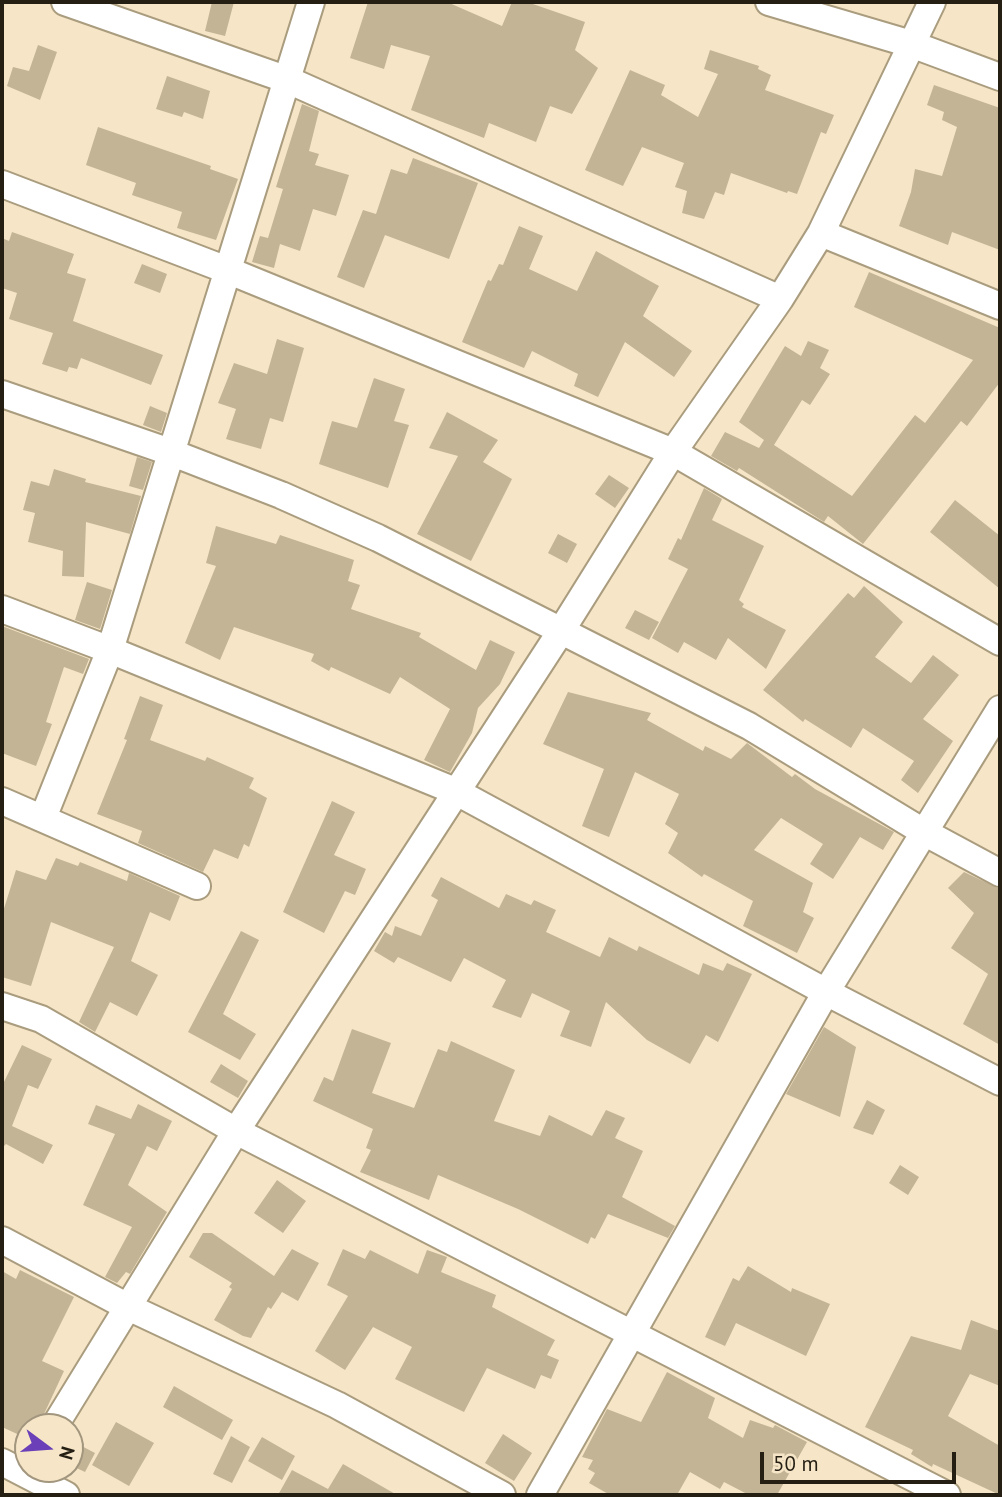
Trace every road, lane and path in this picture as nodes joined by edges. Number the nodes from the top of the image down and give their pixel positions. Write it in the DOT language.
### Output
graph roads {
  1 [pos="65,2"];
  2 [pos="311,2"];
  3 [pos="769,2"];
  4 [pos="932,2"];
  5 [pos="911,44"];
  6 [pos="1000,76"];
  7 [pos="288,80"];
  8 [pos="2,184"];
  9 [pos="821,233"];
  10 [pos="227,270"];
  11 [pos="780,299"];
  12 [pos="1000,306"];
  13 [pos="2,394"];
  14 [pos="170,452"];
  15 [pos="673,452"];
  16 [pos="2,609"];
  17 [pos="561,631"];
  18 [pos="1000,642"];
  19 [pos="110,650"];
  20 [pos="1000,709"];
  21 [pos="455,792"];
  22 [pos="2,801"];
  23 [pos="43,818"];
  24 [pos="922,831"];
  25 [pos="1000,873"];
  26 [pos="197,886"];
  27 [pos="826,992"];
  28 [pos="2,1006"];
  29 [pos="1000,1082"];
  30 [pos="236,1131"];
  31 [pos="2,1240"];
  32 [pos="128,1307"];
  33 [pos="633,1337"];
  34 [pos="63,1413"];
  35 [pos="34,1483"];
  36 [pos="66,1495"];
  37 [pos="502,1495"];
  38 [pos="540,1495"];
  39 [pos="947,1495"];
  1 -- 7 [label="street"];
  2 -- 7 [label="street"];
  3 -- 5 [label="street"];
  4 -- 5 [label="street"];
  5 -- 6 [label="street"];
  5 -- 9 [label="street"];
  7 -- 10 [label="street"];
  7 -- 11 [label="street"];
  8 -- 10 [label="street"];
  9 -- 11 [label="street"];
  9 -- 12 [label="street"];
  10 -- 14 [label="street"];
  10 -- 15 [label="street"];
  11 -- 15 [label="street"];
  13 -- 14 [label="street"];
  14 -- 17 [label="street"];
  14 -- 19 [label="street"];
  15 -- 17 [label="street"];
  15 -- 18 [label="street"];
  16 -- 19 [label="street"];
  17 -- 21 [label="street"];
  17 -- 24 [label="street"];
  19 -- 21 [label="street"];
  19 -- 23 [label="street"];
  20 -- 24 [label="street"];
  21 -- 27 [label="street"];
  21 -- 30 [label="street"];
  22 -- 23 [label="street"];
  23 -- 26 [label="street"];
  24 -- 25 [label="street"];
  24 -- 27 [label="street"];
  27 -- 29 [label="street"];
  27 -- 33 [label="street"];
  28 -- 30 [label="street"];
  30 -- 32 [label="street"];
  30 -- 33 [label="street"];
  31 -- 32 [label="street"];
  32 -- 34 [label="street"];
  32 -- 37 [label="street"];
  33 -- 38 [label="street"];
  33 -- 39 [label="street"];
  35 -- 36 [label="street"];
}
